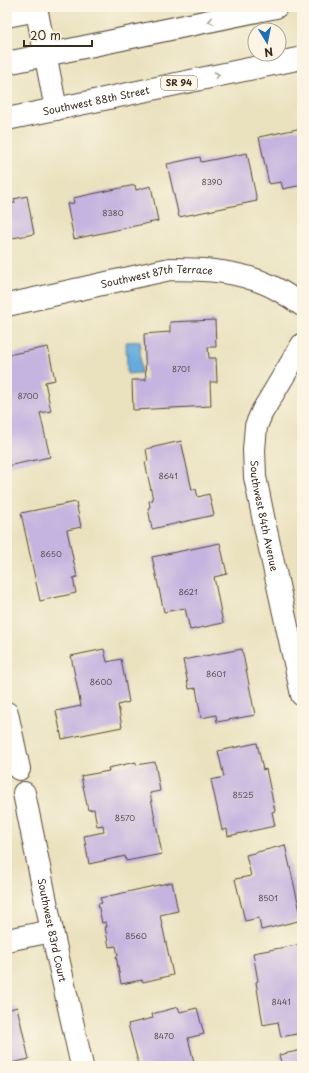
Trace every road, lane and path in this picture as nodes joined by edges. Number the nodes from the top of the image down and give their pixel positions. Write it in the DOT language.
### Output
graph roads {
  1 [pos="276,7"];
  2 [pos="37,8"];
  3 [pos="7,16"];
  4 [pos="46,55"];
  5 [pos="302,58"];
  6 [pos="7,63"];
  7 [pos="56,109"];
  8 [pos="7,119"];
  9 [pos="7,305"];
  10 [pos="302,305"];
  11 [pos="302,345"];
  12 [pos="302,695"];
  13 [pos="7,713"];
  14 [pos="19,769"];
  15 [pos="24,793"];
  16 [pos="52,931"];
  17 [pos="7,940"];
  18 [pos="82,1066"];
  1 -- 4 [label="street, one-way"];
  2 -- 3 [label="street"];
  2 -- 4 [label="street"];
  4 -- 6 [label="street"];
  4 -- 7 [label="street"];
  7 -- 5 [label="street, Southwest 88th Street / SR 94, one-way"];
  7 -- 8 [label="street, Southwest 88th Street / SR 94"];
  9 -- 10 [label="street, Southwest 87th Terrace"];
  11 -- 12 [label="street, Southwest 84th Avenue"];
  13 -- 14 [label="street"];
  15 -- 16 [label="street, Southwest 83rd Court"];
  16 -- 17 [label="street"];
  16 -- 18 [label="street, Southwest 83rd Court"];
}
